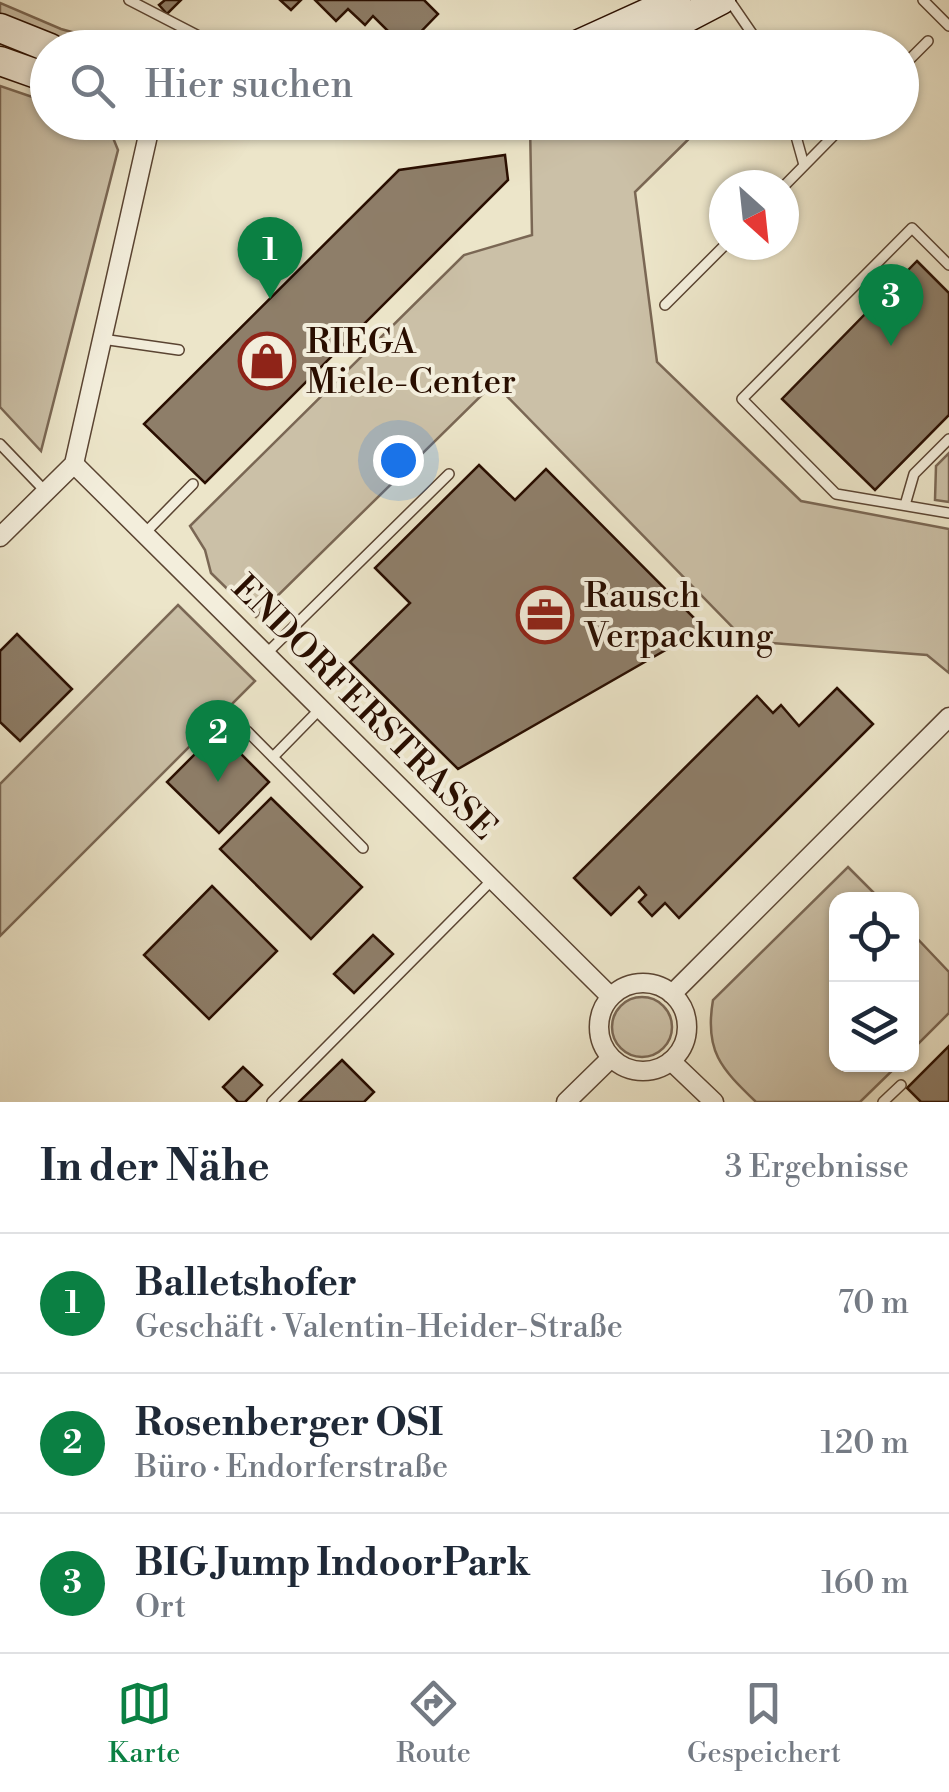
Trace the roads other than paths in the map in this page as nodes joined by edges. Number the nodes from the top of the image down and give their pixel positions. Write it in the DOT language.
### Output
graph roads {
  1 [pos="129,0"];
  2 [pos="676,0"];
  3 [pos="721,0"];
  4 [pos="729,0"];
  5 [pos="923,0"];
  6 [pos="949,26"];
  7 [pos="0,28"];
  8 [pos="187,30"];
  9 [pos="610,30"];
  10 [pos="664,30"];
  11 [pos="750,30"];
  12 [pos="30,40"];
  13 [pos="928,41"];
  14 [pos="919,50"];
  15 [pos="0,61"];
  16 [pos="30,72"];
  17 [pos="147,140"];
  18 [pos="797,140"];
  19 [pos="829,140"];
  20 [pos="804,165"];
  21 [pos="799,170"];
  22 [pos="710,260"];
  23 [pos="949,265"];
  24 [pos="665,305"];
  25 [pos="102,339"];
  26 [pos="180,350"];
  27 [pos="949,438"];
  28 [pos="0,444"];
  29 [pos="74,464"];
  30 [pos="449,474"];
  31 [pos="192,484"];
  32 [pos="46,492"];
  33 [pos="905,505"];
  34 [pos="949,513"];
  35 [pos="144,534"];
  36 [pos="0,538"];
  37 [pos="266,654"];
  38 [pos="321,709"];
  39 [pos="949,717"];
  40 [pos="247,731"];
  41 [pos="273,757"];
  42 [pos="362,848"];
  43 [pos="494,879"];
  44 [pos="672,994"];
  45 [pos="610,996"];
  46 [pos="611,1058"];
  47 [pos="671,1060"];
  48 [pos="901,1085"];
  49 [pos="272,1102"];
  50 [pos="566,1102"];
  51 [pos="714,1102"];
  52 [pos="883,1102"];
  1 -- 8 [label="lane"];
  2 -- 9 [label="main road"];
  3 -- 10 [label="main road"];
  4 -- 11 [label="lane"];
  5 -- 6 [label="lane"];
  7 -- 12 [label="main road"];
  13 -- 14 [label="lane"];
  15 -- 16 [label="main road"];
  17 -- 25 [label="street"];
  18 -- 20 [label="lane"];
  19 -- 20 [label="lane"];
  20 -- 21 [label="lane"];
  22 -- 24 [label="lane"];
  23 -- 33 [label="lane"];
  25 -- 26 [label="lane"];
  25 -- 29 [label="street"];
  27 -- 33 [label="lane"];
  28 -- 32 [label="lane"];
  29 -- 32 [label="street"];
  29 -- 35 [label="street, ENDORFERSTRASSE"];
  30 -- 37 [label="lane"];
  31 -- 35 [label="lane"];
  32 -- 36 [label="street"];
  33 -- 34 [label="lane"];
  35 -- 37 [label="street, ENDORFERSTRASSE"];
  37 -- 38 [label="street, ENDORFERSTRASSE"];
  38 -- 41 [label="lane"];
  38 -- 43 [label="street, ENDORFERSTRASSE"];
  39 -- 44 [label="street"];
  40 -- 41 [label="lane"];
  41 -- 42 [label="lane"];
  43 -- 45 [label="street, ENDORFERSTRASSE"];
  43 -- 49 [label="lane"];
  44 -- 45 [label="street"];
  44 -- 47 [label="street"];
  45 -- 46 [label="street"];
  46 -- 47 [label="street"];
  46 -- 50 [label="street"];
  47 -- 51 [label="street"];
  48 -- 52 [label="lane"];
}
